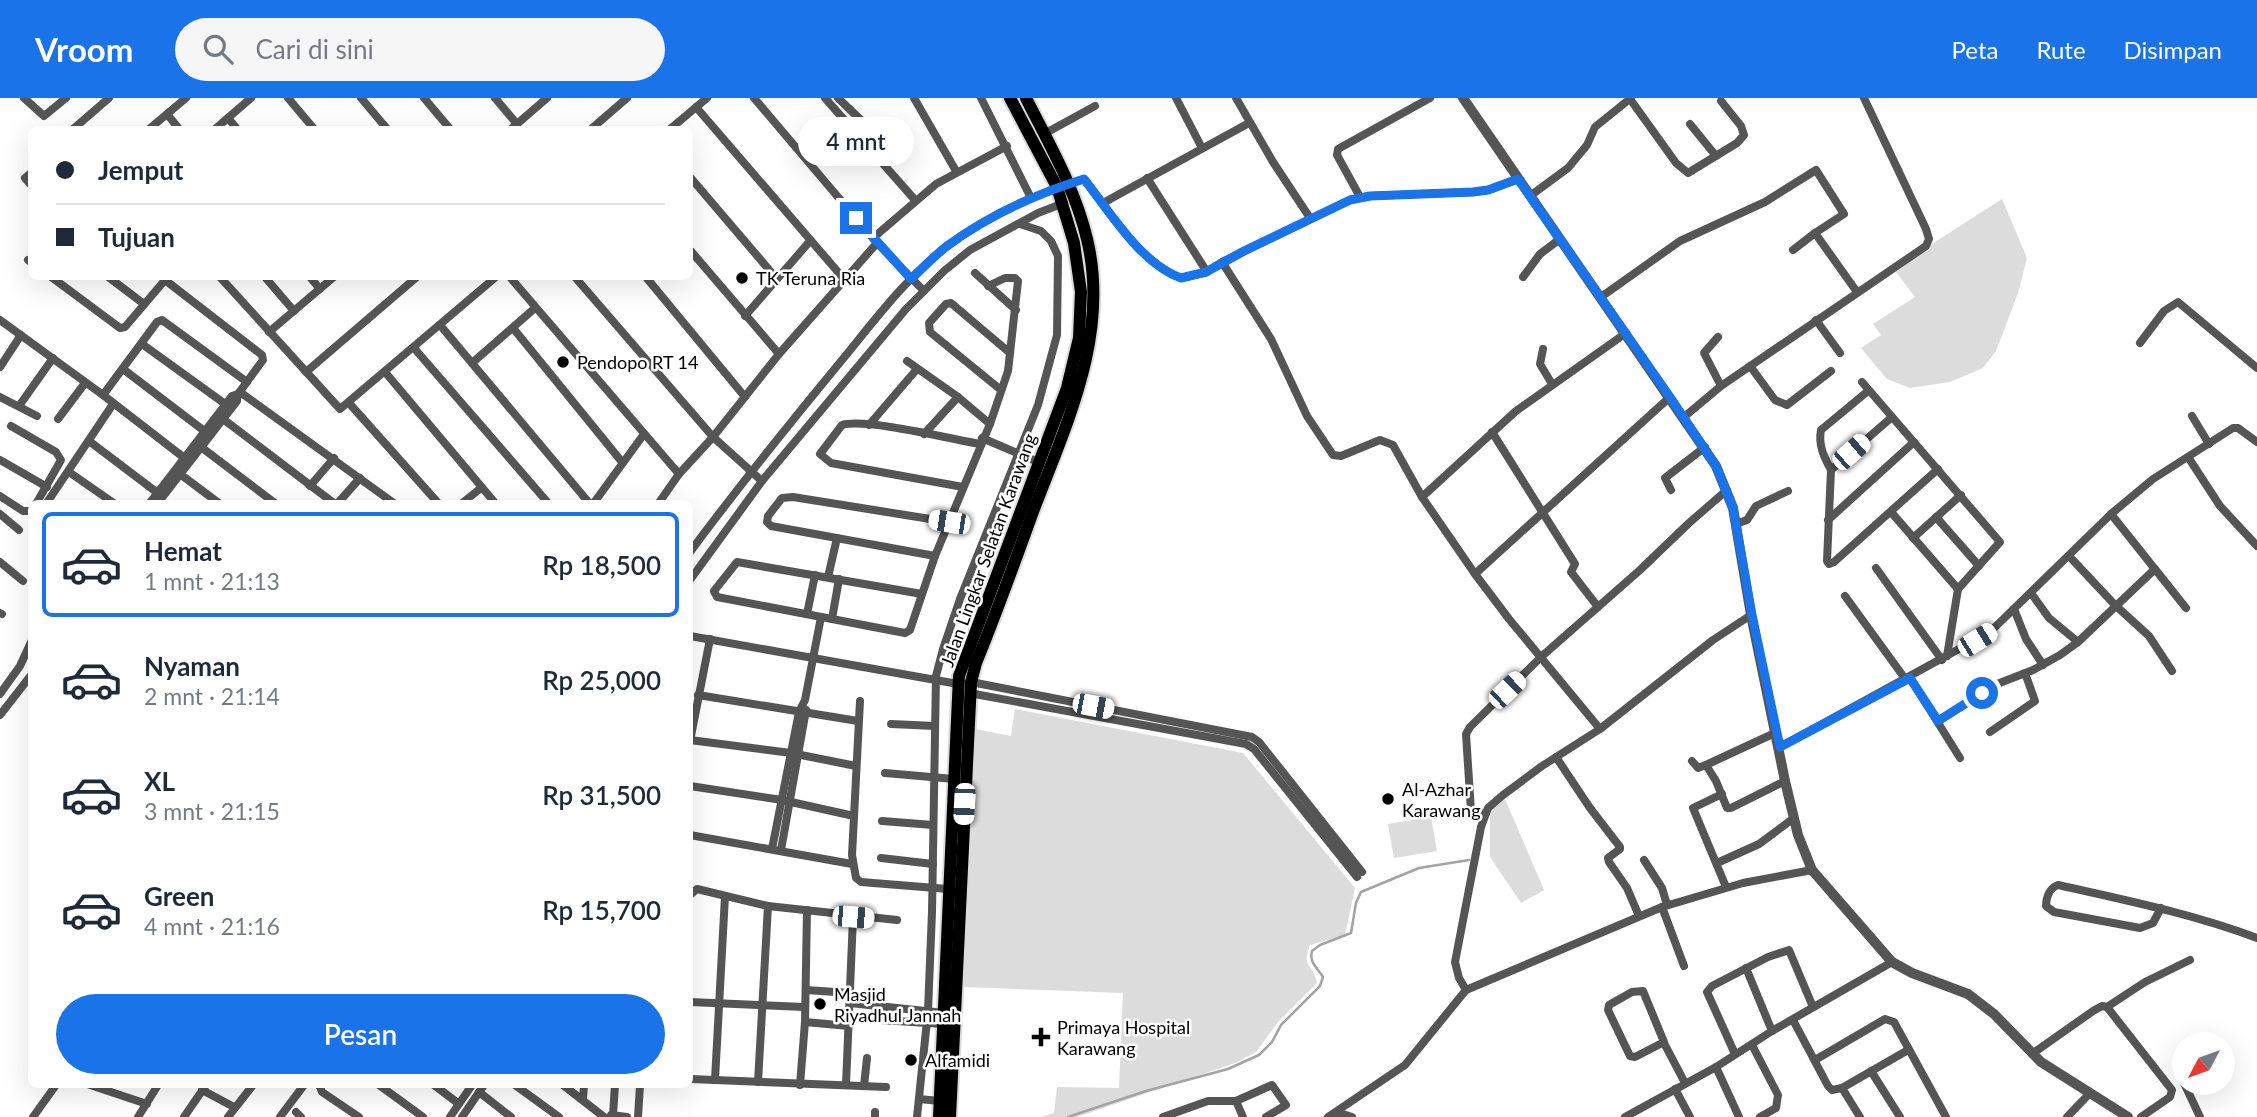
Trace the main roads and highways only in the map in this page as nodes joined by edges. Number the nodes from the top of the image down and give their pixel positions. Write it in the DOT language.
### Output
graph roads {
  1 [pos="1010,98"];
  2 [pos="1026,98"];
  3 [pos="1063,185"];
  4 [pos="1068,202"];
  5 [pos="1020,507"];
  6 [pos="1033,512"];
  7 [pos="966,687"];
  8 [pos="939,1117"];
  9 [pos="950,1117"];
  1 -- 3 [label="main road"];
  2 -- 3 [label="main road"];
  3 -- 4 [label="main road"];
  4 -- 5 [label="main road, Jalan Lingkar Selatan Karawang"];
  4 -- 6 [label="main road, Jalan Lingkar Selatan Karawang"];
  5 -- 6 [label="main road"];
  5 -- 7 [label="main road, Jalan Lingkar Selatan Karawang"];
  6 -- 7 [label="main road, Jalan Lingkar Selatan Karawang"];
  7 -- 8 [label="main road, Jalan Lingkar Selatan Karawang"];
  7 -- 9 [label="main road, Jalan Lingkar Selatan Karawang"];
}
